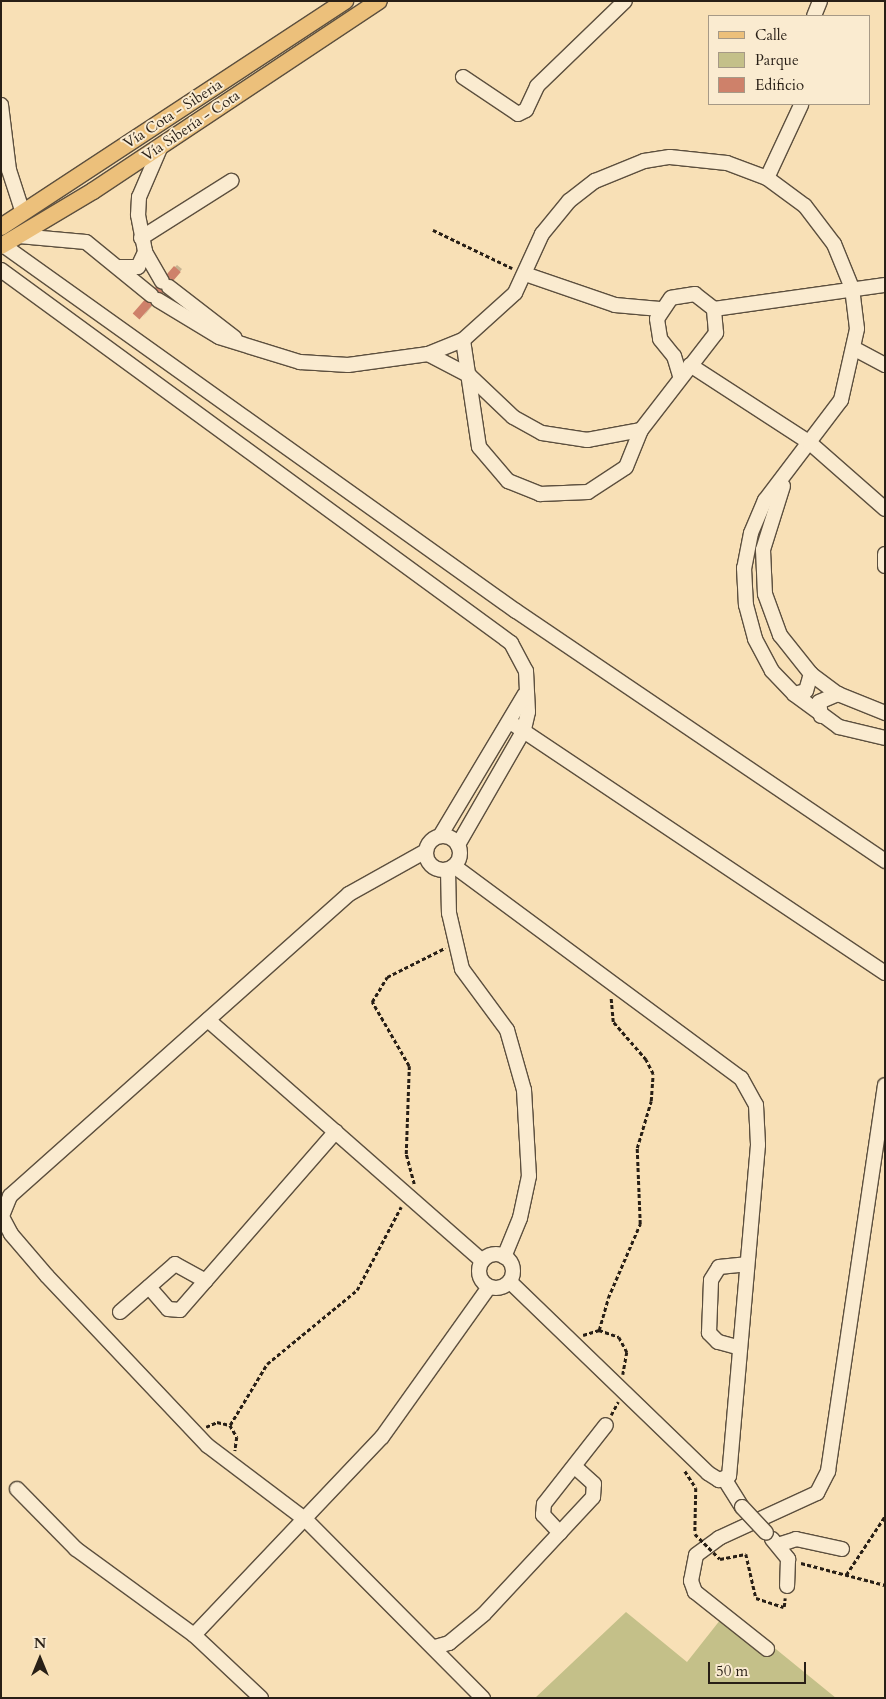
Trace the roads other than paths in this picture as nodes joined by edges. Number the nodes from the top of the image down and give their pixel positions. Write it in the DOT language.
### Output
graph roads {
  1 [pos="345,1"];
  2 [pos="379,1"];
  3 [pos="625,1"];
  4 [pos="820,1"];
  5 [pos="814,15"];
  6 [pos="463,77"];
  7 [pos="1,105"];
  8 [pos="801,105"];
  9 [pos="160,146"];
  10 [pos="766,178"];
  11 [pos="231,181"];
  12 [pos="22,213"];
  13 [pos="1,227"];
  14 [pos="19,236"];
  15 [pos="141,238"];
  16 [pos="2,246"];
  17 [pos="145,252"];
  18 [pos="120,267"];
  19 [pos="1,270"];
  20 [pos="525,274"];
  21 [pos="885,285"];
  22 [pos="852,288"];
  23 [pos="660,309"];
  24 [pos="714,309"];
  25 [pos="463,340"];
  26 [pos="855,349"];
  27 [pos="252,351"];
  28 [pos="428,354"];
  29 [pos="690,365"];
  30 [pos="885,365"];
  31 [pos="470,376"];
  32 [pos="680,376"];
  33 [pos="641,430"];
  34 [pos="810,443"];
  35 [pos="885,509"];
  36 [pos="885,554"];
  37 [pos="885,566"];
  38 [pos="811,674"];
  39 [pos="525,694"];
  40 [pos="794,694"];
  41 [pos="838,694"];
  42 [pos="885,713"];
  43 [pos="821,716"];
  44 [pos="510,722"];
  45 [pos="524,730"];
  46 [pos="885,738"];
  47 [pos="440,836"];
  48 [pos="458,845"];
  49 [pos="426,852"];
  50 [pos="885,861"];
  51 [pos="451,868"];
  52 [pos="884,973"];
  53 [pos="208,1020"];
  54 [pos="885,1085"];
  55 [pos="336,1132"];
  56 [pos="2,1215"];
  57 [pos="504,1257"];
  58 [pos="482,1261"];
  59 [pos="746,1264"];
  60 [pos="206,1281"];
  61 [pos="510,1282"];
  62 [pos="150,1287"];
  63 [pos="489,1287"];
  64 [pos="120,1312"];
  65 [pos="737,1347"];
  66 [pos="606,1425"];
  67 [pos="575,1467"];
  68 [pos="725,1480"];
  69 [pos="17,1489"];
  70 [pos="306,1520"];
  71 [pos="560,1533"];
  72 [pos="778,1545"];
  73 [pos="842,1549"];
  74 [pos="787,1586"];
  75 [pos="194,1635"];
  76 [pos="435,1647"];
  77 [pos="767,1649"];
  78 [pos="261,1698"];
  79 [pos="483,1698"];
  1 -- 12 [label="main road, Vía Cota - Siberia"];
  2 -- 9 [label="main road, Vía Sibería - Cota"];
  3 -- 6 [label="street"];
  4 -- 5 [label="street"];
  7 -- 12 [label="street"];
  8 -- 10 [label="street"];
  9 -- 14 [label="main road, Vía Sibería - Cota"];
  9 -- 15 [label="street"];
  10 -- 20 [label="street"];
  10 -- 22 [label="street"];
  11 -- 15 [label="street"];
  12 -- 13 [label="main road, Vía Cota - Siberia"];
  14 -- 16 [label="main road, Vía Sibería - Cota"];
  14 -- 18 [label="street"];
  15 -- 17 [label="street"];
  16 -- 50 [label="street"];
  17 -- 18 [label="street"];
  17 -- 27 [label="street"];
  18 -- 27 [label="street"];
  19 -- 39 [label="street"];
  20 -- 23 [label="street"];
  20 -- 25 [label="street"];
  21 -- 22 [label="street"];
  22 -- 24 [label="street"];
  22 -- 26 [label="street"];
  23 -- 24 [label="street"];
  23 -- 32 [label="street"];
  24 -- 29 [label="street"];
  25 -- 28 [label="street"];
  25 -- 31 [label="street"];
  26 -- 30 [label="street"];
  26 -- 34 [label="street"];
  27 -- 28 [label="street"];
  28 -- 31 [label="street"];
  29 -- 32 [label="street"];
  29 -- 34 [label="street"];
  31 -- 33 [label="street"];
  31 -- 33 [label="street"];
  32 -- 33 [label="street"];
  34 -- 35 [label="street"];
  34 -- 38 [label="street"];
  34 -- 40 [label="street"];
  36 -- 37 [label="street"];
  38 -- 40 [label="street"];
  38 -- 41 [label="street"];
  39 -- 44 [label="street"];
  39 -- 45 [label="street"];
  40 -- 43 [label="street"];
  41 -- 42 [label="street"];
  41 -- 43 [label="street"];
  43 -- 46 [label="street"];
  44 -- 45 [label="street"];
  44 -- 47 [label="street"];
  45 -- 48 [label="street"];
  45 -- 52 [label="street"];
  47 -- 48 [label="street"];
  47 -- 49 [label="street"];
  48 -- 51 [label="street"];
  49 -- 51 [label="street"];
  49 -- 53 [label="street"];
  51 -- 57 [label="street"];
  51 -- 59 [label="street"];
  53 -- 55 [label="street"];
  53 -- 56 [label="street"];
  54 -- 77 [label="street"];
  55 -- 58 [label="street"];
  55 -- 60 [label="street"];
  56 -- 70 [label="street"];
  57 -- 58 [label="street"];
  57 -- 61 [label="street"];
  58 -- 63 [label="street"];
  59 -- 65 [label="street"];
  59 -- 65 [label="street"];
  60 -- 62 [label="street"];
  60 -- 62 [label="street"];
  61 -- 63 [label="street"];
  61 -- 68 [label="street"];
  62 -- 64 [label="street"];
  63 -- 70 [label="street"];
  65 -- 68 [label="street"];
  66 -- 67 [label="street"];
  67 -- 71 [label="street"];
  67 -- 71 [label="street"];
  68 -- 72 [label="street, bridge"];
  69 -- 75 [label="street"];
  70 -- 75 [label="street"];
  70 -- 76 [label="street"];
  71 -- 76 [label="street"];
  72 -- 73 [label="street"];
  72 -- 74 [label="street"];
  75 -- 78 [label="street"];
  76 -- 79 [label="street"];
}
